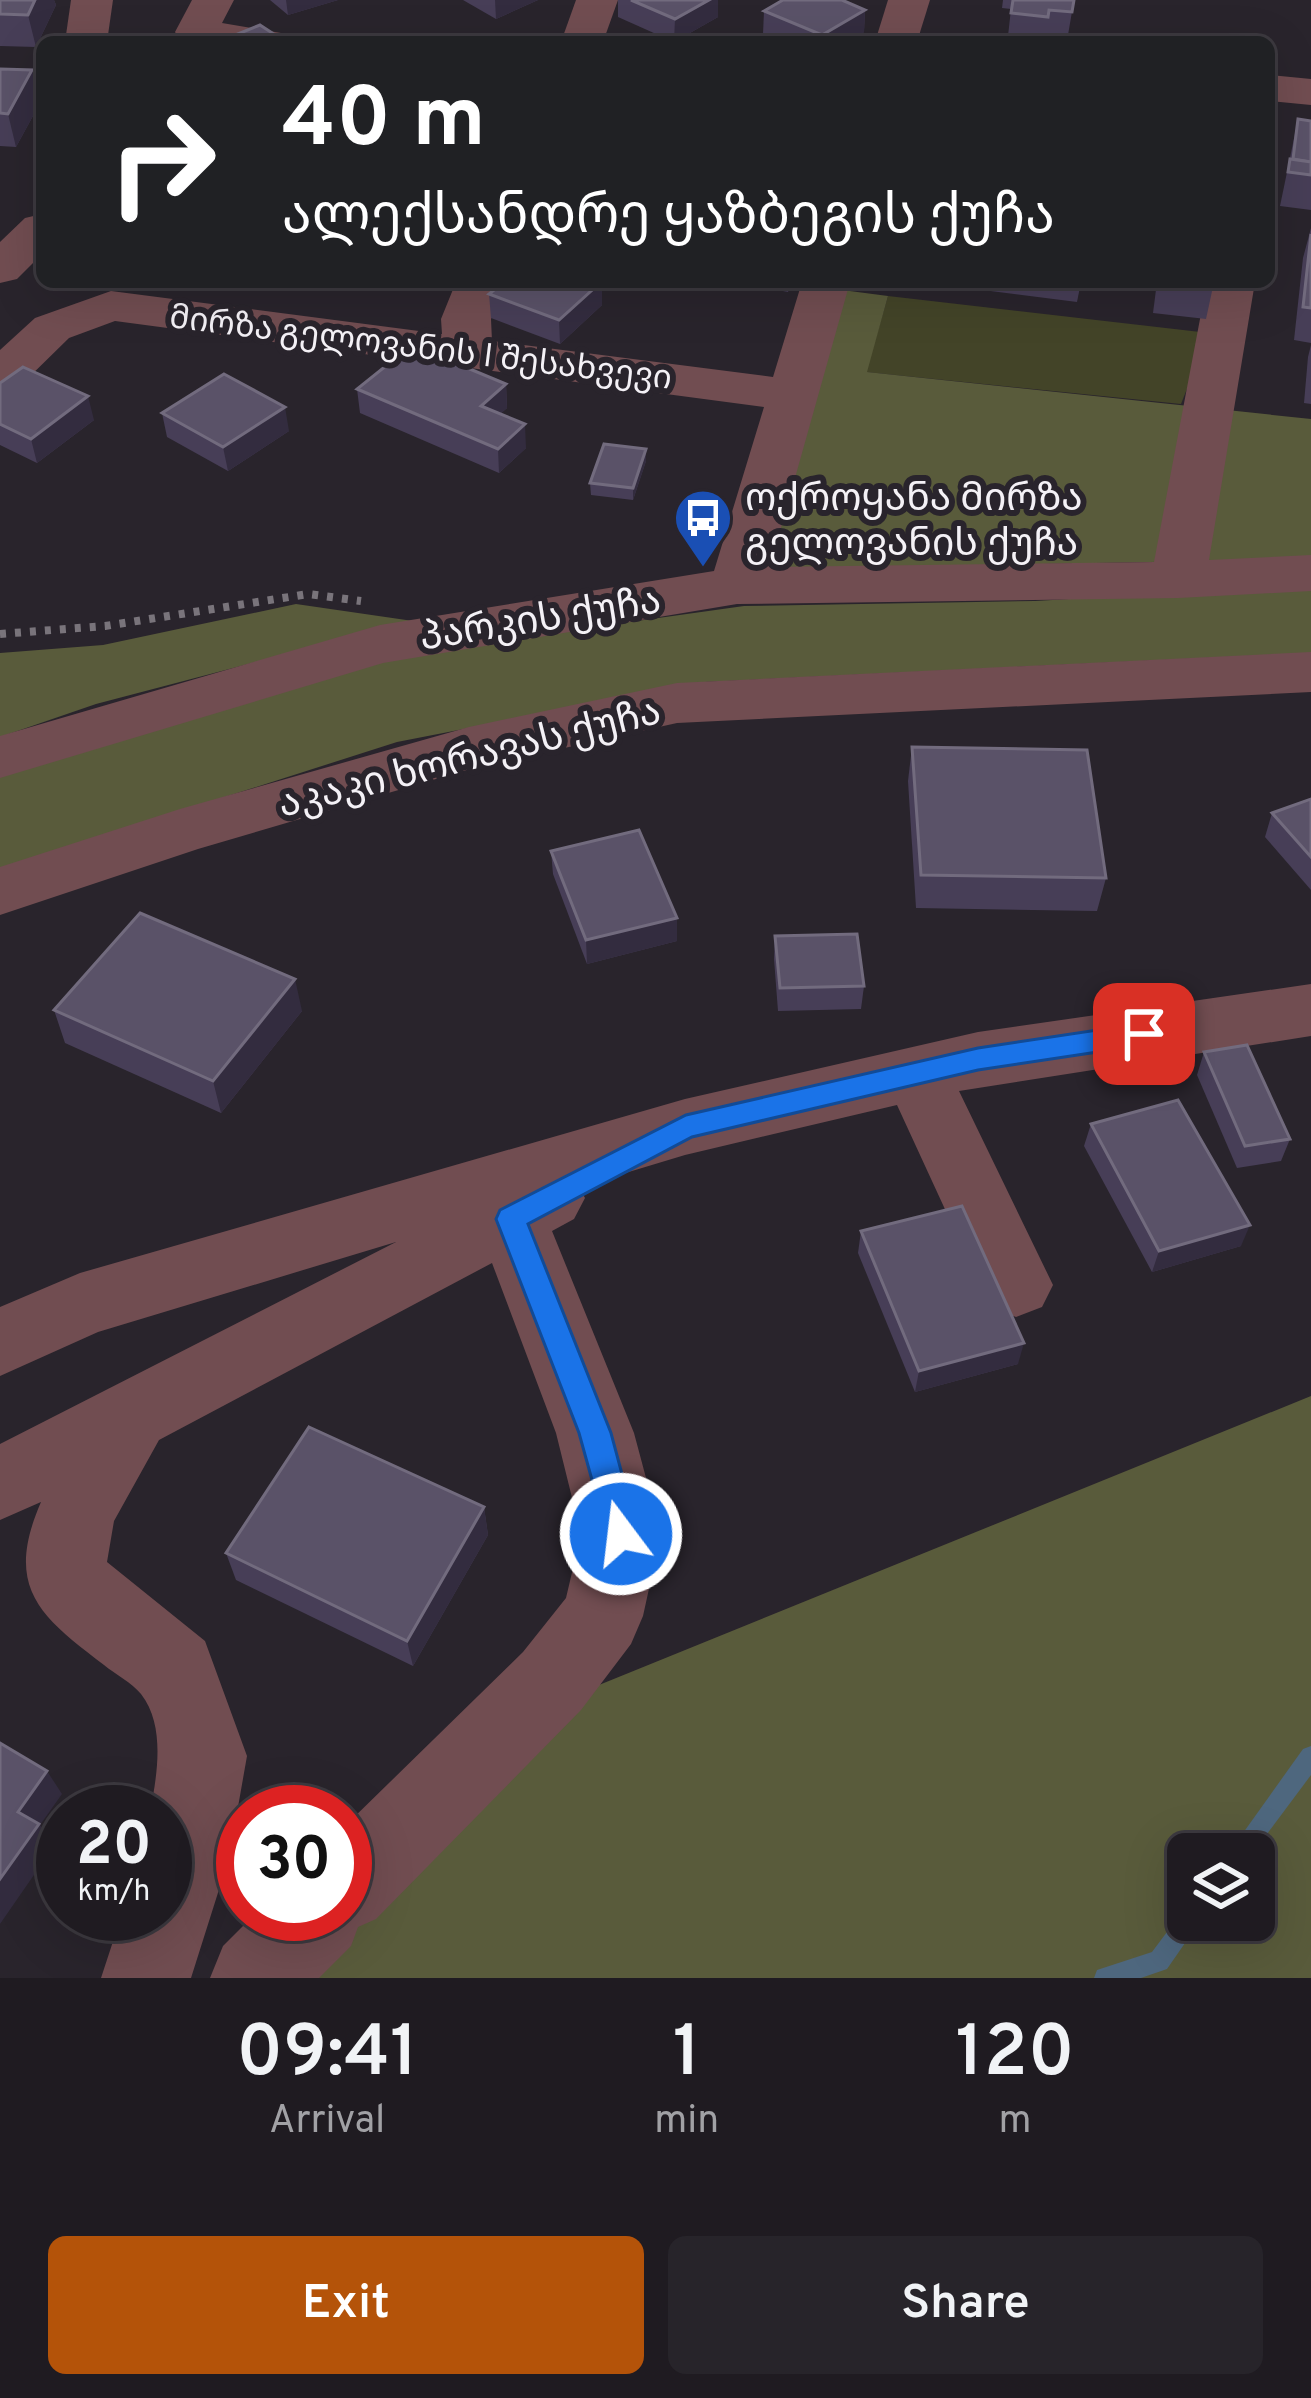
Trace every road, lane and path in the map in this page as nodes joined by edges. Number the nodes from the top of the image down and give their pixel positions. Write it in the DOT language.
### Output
graph roads {
  1 [pos="92,0"];
  2 [pos="598,0"];
  3 [pos="909,0"];
  4 [pos="205,16"];
  5 [pos="87,36"];
  6 [pos="252,36"];
  7 [pos="584,36"];
  8 [pos="898,36"];
  9 [pos="1275,89"];
  10 [pos="1311,92"];
  11 [pos="0,209"];
  12 [pos="36,210"];
  13 [pos="36,234"];
  14 [pos="0,269"];
  15 [pos="479,288"];
  16 [pos="824,288"];
  17 [pos="1230,288"];
  18 [pos="467,352"];
  19 [pos="0,376"];
  20 [pos="793,395"];
  21 [pos="1311,573"];
  22 [pos="1178,580"];
  23 [pos="737,586"];
  24 [pos="369,602"];
  25 [pos="0,634"];
  26 [pos="1311,672"];
  27 [pos="0,757"];
  28 [pos="0,891"];
  29 [pos="1311,1010"];
  30 [pos="916,1073"];
  31 [pos="686,1127"];
  32 [pos="511,1219"];
  33 [pos="1016,1285"];
  34 [pos="0,1342"];
  35 [pos="131,1418"];
  36 [pos="0,1484"];
  37 [pos="372,1861"];
  38 [pos="292,1941"];
  39 [pos="146,1978"];
  40 [pos="255,1978"];
  1 -- 5 [label="street"];
  2 -- 7 [label="street"];
  3 -- 8 [label="street"];
  4 -- 6 [label="street"];
  9 -- 10 [label="street"];
  11 -- 12 [label="street"];
  13 -- 14 [label="street"];
  15 -- 18 [label="street"];
  16 -- 20 [label="street"];
  17 -- 22 [label="street"];
  18 -- 19 [label="street, მირზა გელოვანის I შესახვევი"];
  18 -- 20 [label="street, მირზა გელოვანის I შესახვევი"];
  20 -- 23 [label="street"];
  21 -- 22 [label="street, პარკის ქუჩა"];
  22 -- 23 [label="street, პარკის ქუჩა"];
  23 -- 27 [label="street, პარკის ქუჩა"];
  24 -- 25 [label="path"];
  26 -- 28 [label="street, აკაკი ხორავას ქუჩა"];
  29 -- 30 [label="street"];
  30 -- 31 [label="street"];
  30 -- 33 [label="street"];
  31 -- 32 [label="street"];
  31 -- 34 [label="street"];
  32 -- 35 [label="street"];
  32 -- 37 [label="street"];
  35 -- 36 [label="street"];
  35 -- 39 [label="street"];
  38 -- 40 [label="street"];
}
